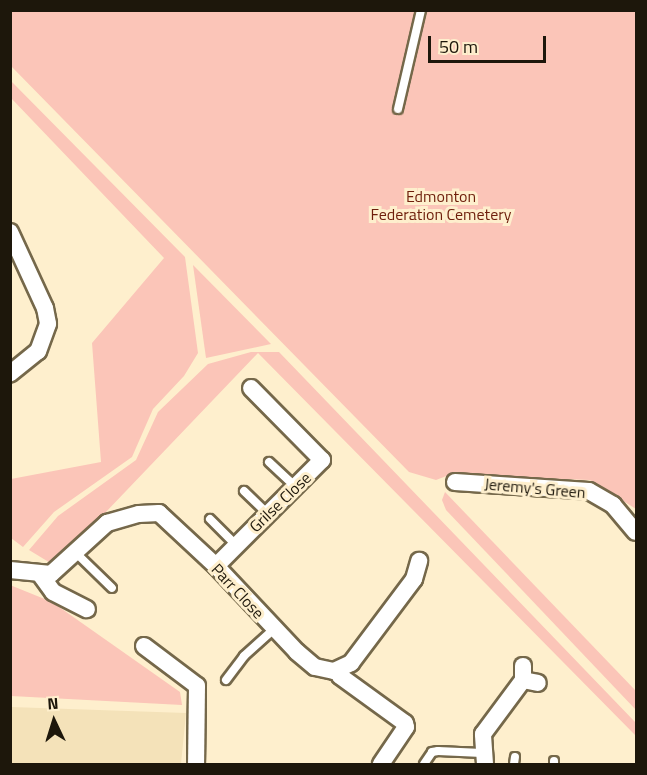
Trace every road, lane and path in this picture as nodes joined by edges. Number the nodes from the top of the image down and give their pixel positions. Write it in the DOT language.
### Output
graph roads {
  1 [pos="421,10"];
  2 [pos="398,109"];
  3 [pos="10,232"];
  4 [pos="10,374"];
  5 [pos="252,388"];
  6 [pos="269,462"];
  7 [pos="455,482"];
  8 [pos="296,487"];
  9 [pos="244,491"];
  10 [pos="268,514"];
  11 [pos="210,519"];
  12 [pos="636,532"];
  13 [pos="236,545"];
  14 [pos="76,553"];
  15 [pos="419,561"];
  16 [pos="216,566"];
  17 [pos="10,570"];
  18 [pos="40,574"];
  19 [pos="112,588"];
  20 [pos="87,609"];
  21 [pos="274,628"];
  22 [pos="144,646"];
  23 [pos="338,670"];
  24 [pos="528,676"];
  25 [pos="226,680"];
  26 [pos="483,759"];
  27 [pos="196,765"];
  28 [pos="381,765"];
  29 [pos="424,765"];
  1 -- 2 [label="lane"];
  3 -- 4 [label="street"];
  5 -- 8 [label="street, Grilse Close"];
  6 -- 8 [label="lane"];
  7 -- 12 [label="street, Jeremy's Green"];
  8 -- 10 [label="street, Grilse Close"];
  9 -- 10 [label="lane"];
  10 -- 13 [label="street, Grilse Close"];
  11 -- 13 [label="lane"];
  13 -- 16 [label="street, Grilse Close"];
  14 -- 16 [label="street, Parr Close"];
  14 -- 18 [label="street, Parr Close"];
  14 -- 19 [label="lane"];
  15 -- 23 [label="street"];
  16 -- 21 [label="street, Parr Close"];
  17 -- 18 [label="street"];
  18 -- 20 [label="street"];
  21 -- 23 [label="street, Parr Close"];
  21 -- 25 [label="lane"];
  22 -- 27 [label="street"];
  23 -- 28 [label="street"];
  24 -- 26 [label="street"];
  26 -- 29 [label="lane"];
}
